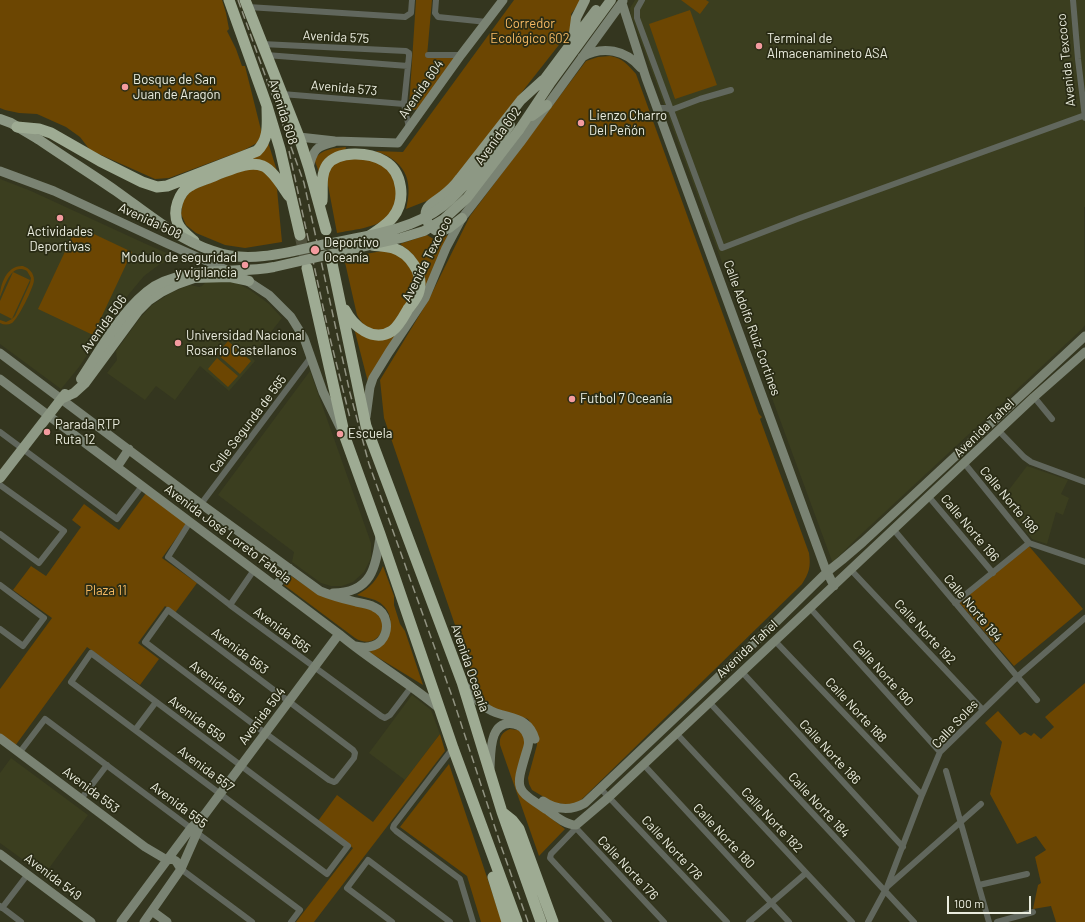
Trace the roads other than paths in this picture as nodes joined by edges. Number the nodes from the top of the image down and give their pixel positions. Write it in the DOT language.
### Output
graph roads {
  1 [pos="229,0"];
  2 [pos="412,0"];
  3 [pos="436,0"];
  4 [pos="503,0"];
  5 [pos="585,0"];
  6 [pos="596,0"];
  7 [pos="603,0"];
  8 [pos="611,0"];
  9 [pos="642,0"];
  10 [pos="1073,0"];
  11 [pos="623,2"];
  12 [pos="247,3"];
  13 [pos="487,22"];
  14 [pos="574,33"];
  15 [pos="570,43"];
  16 [pos="262,44"];
  17 [pos="266,55"];
  18 [pos="428,55"];
  19 [pos="461,55"];
  20 [pos="581,58"];
  21 [pos="408,66"];
  22 [pos="646,78"];
  23 [pos="547,81"];
  24 [pos="731,90"];
  25 [pos="282,94"];
  26 [pos="549,103"];
  27 [pos="404,104"];
  28 [pos="267,106"];
  29 [pos="657,108"];
  30 [pos="671,110"];
  31 [pos="1085,116"];
  32 [pos="0,119"];
  33 [pos="526,121"];
  34 [pos="663,123"];
  35 [pos="17,127"];
  36 [pos="515,127"];
  37 [pos="409,128"];
  38 [pos="299,137"];
  39 [pos="335,141"];
  40 [pos="309,168"];
  41 [pos="0,170"];
  42 [pos="292,201"];
  43 [pos="322,213"];
  44 [pos="462,218"];
  45 [pos="326,230"];
  46 [pos="300,235"];
  47 [pos="371,240"];
  48 [pos="198,244"];
  49 [pos="332,262"];
  50 [pos="307,268"];
  51 [pos="249,281"];
  52 [pos="340,298"];
  53 [pos="1085,336"];
  54 [pos="1085,352"];
  55 [pos="0,353"];
  56 [pos="312,357"];
  57 [pos="0,379"];
  58 [pos="1034,398"];
  59 [pos="60,399"];
  60 [pos="48,415"];
  61 [pos="1052,419"];
  62 [pos="366,426"];
  63 [pos="999,431"];
  64 [pos="0,432"];
  65 [pos="345,437"];
  66 [pos="22,449"];
  67 [pos="129,449"];
  68 [pos="965,464"];
  69 [pos="117,467"];
  70 [pos="0,478"];
  71 [pos="1085,482"];
  72 [pos="0,485"];
  73 [pos="142,486"];
  74 [pos="929,497"];
  75 [pos="201,504"];
  76 [pos="190,522"];
  77 [pos="894,530"];
  78 [pos="0,534"];
  79 [pos="380,534"];
  80 [pos="1029,543"];
  81 [pos="1085,562"];
  82 [pos="289,568"];
  83 [pos="254,570"];
  84 [pos="851,570"];
  85 [pos="827,572"];
  86 [pos="993,573"];
  87 [pos="0,585"];
  88 [pos="276,586"];
  89 [pos="834,586"];
  90 [pos="320,592"];
  91 [pos="955,603"];
  92 [pos="230,605"];
  93 [pos="810,608"];
  94 [pos="168,610"];
  95 [pos="1085,618"];
  96 [pos="0,629"];
  97 [pos="339,634"];
  98 [pos="775,640"];
  99 [pos="354,646"];
  100 [pos="91,653"];
  101 [pos="314,668"];
  102 [pos="742,672"];
  103 [pos="1017,677"];
  104 [pos="462,682"];
  105 [pos="412,686"];
  106 [pos="1037,700"];
  107 [pos="289,701"];
  108 [pos="156,702"];
  109 [pos="709,702"];
  110 [pos="440,709"];
  111 [pos="982,710"];
  112 [pos="135,730"];
  113 [pos="265,733"];
  114 [pos="676,733"];
  115 [pos="0,738"];
  116 [pos="453,748"];
  117 [pos="20,752"];
  118 [pos="940,752"];
  119 [pos="643,764"];
  120 [pos="107,765"];
  121 [pos="241,766"];
  122 [pos="946,772"];
  123 [pos="489,774"];
  124 [pos="334,782"];
  125 [pos="601,789"];
  126 [pos="220,793"];
  127 [pos="922,795"];
  128 [pos="608,797"];
  129 [pos="81,799"];
  130 [pos="981,804"];
  131 [pos="502,812"];
  132 [pos="960,823"];
  133 [pos="576,827"];
  134 [pos="194,831"];
  135 [pos="488,841"];
  136 [pos="903,847"];
  137 [pos="0,854"];
  138 [pos="167,860"];
  139 [pos="181,869"];
  140 [pos="806,873"];
  141 [pos="28,874"];
  142 [pos="327,874"];
  143 [pos="1027,874"];
  144 [pos="979,885"];
  145 [pos="886,889"];
  146 [pos="771,903"];
  147 [pos="1,907"];
  148 [pos="152,911"];
  149 [pos="1033,912"];
  150 [pos="21,922"];
  151 [pos="91,922"];
  152 [pos="121,922"];
  153 [pos="144,922"];
  154 [pos="167,922"];
  155 [pos="252,922"];
  156 [pos="291,922"];
  157 [pos="392,922"];
  158 [pos="450,922"];
  159 [pos="473,922"];
  160 [pos="507,922"];
  161 [pos="517,922"];
  162 [pos="541,922"];
  163 [pos="553,922"];
  164 [pos="609,922"];
  165 [pos="664,922"];
  166 [pos="727,922"];
  167 [pos="749,922"];
  168 [pos="789,922"];
  169 [pos="852,922"];
  170 [pos="868,922"];
  171 [pos="914,922"];
  172 [pos="989,922"];
  173 [pos="997,922"];
  1 -- 28 [label="highway, Avenida 608"];
  2 -- 12 [label="street"];
  3 -- 13 [label="street"];
  4 -- 13 [label="street, Avenida 604"];
  5 -- 14 [label="main road"];
  6 -- 14 [label="main road"];
  7 -- 15 [label="main road, Avenida 602"];
  8 -- 23 [label="main road, Avenida 602"];
  9 -- 30 [label="street"];
  10 -- 31 [label="street, Avenida Texcoco"];
  11 -- 20 [label="street, Avenida Texcoco"];
  11 -- 22 [label="street, Calle Adolfo Ruiz Cortines"];
  12 -- 16 [label="highway, Avenida 608"];
  13 -- 19 [label="street, Avenida 604"];
  14 -- 15 [label="main road"];
  15 -- 23 [label="main road, Avenida 602"];
  16 -- 17 [label="highway, Avenida 608"];
  16 -- 21 [label="street, Avenida 575"];
  17 -- 21 [label="street"];
  17 -- 25 [label="highway, Avenida 608"];
  18 -- 19 [label="street"];
  19 -- 37 [label="street, Avenida 604"];
  20 -- 22 [label="street, Calle Adolfo Ruiz Cortines"];
  20 -- 26 [label="street, Avenida Texcoco"];
  21 -- 27 [label="street"];
  22 -- 29 [label="street, Calle Adolfo Ruiz Cortines"];
  23 -- 26 [label="main road"];
  23 -- 33 [label="main road, Avenida 602"];
  23 -- 36 [label="main road, Avenida 602"];
  23 -- 44 [label="main road"];
  24 -- 30 [label="street"];
  25 -- 27 [label="street, Avenida 573"];
  25 -- 38 [label="highway, Avenida 608"];
  26 -- 33 [label="main road"];
  26 -- 44 [label="street, Avenida Texcoco"];
  27 -- 37 [label="street"];
  28 -- 35 [label="highway"];
  28 -- 42 [label="highway, Avenida 608"];
  29 -- 30 [label="street"];
  29 -- 34 [label="street, Calle Adolfo Ruiz Cortines"];
  30 -- 31 [label="street"];
  30 -- 34 [label="street"];
  32 -- 35 [label="main road, Avenida 508"];
  33 -- 36 [label="main road, Avenida 602"];
  34 -- 85 [label="street, Calle Adolfo Ruiz Cortines"];
  35 -- 48 [label="main road, Avenida 508, bridge"];
  36 -- 47 [label="main road, Avenida 602, bridge"];
  37 -- 39 [label="street, Avenida 604"];
  38 -- 39 [label="street, Avenida 604"];
  38 -- 40 [label="highway, Avenida 608"];
  39 -- 40 [label="street, Avenida 604"];
  40 -- 43 [label="highway, Avenida 608"];
  41 -- 51 [label="street, Avenida 508"];
  42 -- 46 [label="highway, Avenida 608"];
  42 -- 48 [label="highway"];
  43 -- 45 [label="highway, Avenida 608"];
  43 -- 47 [label="highway"];
  44 -- 62 [label="street, Avenida Texcoco"];
  47 -- 48 [label="main road, Avenida 508, bridge"];
  47 -- 52 [label="highway"];
  47 -- 59 [label="main road, Avenida 506, bridge"];
  49 -- 52 [label="highway"];
  50 -- 65 [label="highway"];
  51 -- 56 [label="street, Avenida 508"];
  51 -- 59 [label="main road"];
  52 -- 62 [label="highway"];
  53 -- 85 [label="street, Avenida Tahel"];
  54 -- 58 [label="street, Avenida Tahel"];
  55 -- 59 [label="street, Avenida José Loreto Fabela"];
  56 -- 65 [label="street, Avenida 508"];
  56 -- 75 [label="street, Calle Segunda de 565"];
  57 -- 60 [label="street, Avenida José Loreto Fabela"];
  58 -- 61 [label="street"];
  58 -- 63 [label="street, Avenida Tahel"];
  59 -- 60 [label="main road, Avenida 506"];
  59 -- 67 [label="street, Avenida José Loreto Fabela"];
  60 -- 66 [label="main road, Avenida 506"];
  60 -- 69 [label="street, Avenida José Loreto Fabela"];
  62 -- 104 [label="highway, Avenida Oceanía"];
  63 -- 68 [label="street, Avenida Tahel"];
  63 -- 71 [label="street"];
  64 -- 66 [label="street"];
  65 -- 79 [label="highway"];
  66 -- 70 [label="main road, Avenida 506"];
  66 -- 73 [label="street"];
  67 -- 69 [label="street"];
  67 -- 75 [label="street, Avenida José Loreto Fabela"];
  68 -- 74 [label="street, Avenida Tahel"];
  68 -- 80 [label="street, Calle Norte 198"];
  69 -- 73 [label="street, Avenida José Loreto Fabela"];
  72 -- 78 [label="street"];
  73 -- 76 [label="street, Avenida José Loreto Fabela"];
  74 -- 77 [label="street, Avenida Tahel"];
  74 -- 86 [label="street, Calle Norte 196"];
  75 -- 82 [label="street, Avenida José Loreto Fabela"];
  76 -- 83 [label="street, Avenida José Loreto Fabela"];
  76 -- 92 [label="street, Avenida 565"];
  77 -- 84 [label="street, Avenida Tahel"];
  77 -- 91 [label="street, Calle Norte 194"];
  79 -- 90 [label="street"];
  79 -- 110 [label="highway"];
  80 -- 81 [label="street, Calle Norte 198"];
  80 -- 86 [label="street"];
  82 -- 88 [label="street"];
  82 -- 90 [label="street, Avenida José Loreto Fabela"];
  83 -- 88 [label="street, Avenida José Loreto Fabela"];
  83 -- 92 [label="street"];
  84 -- 89 [label="street, Avenida Tahel"];
  84 -- 111 [label="street, Calle Norte 192"];
  85 -- 89 [label="street, Calle Adolfo Ruiz Cortines"];
  85 -- 125 [label="street, Avenida Tahel"];
  86 -- 91 [label="street"];
  87 -- 96 [label="street"];
  88 -- 97 [label="street, Avenida José Loreto Fabela"];
  89 -- 93 [label="street, Avenida Tahel"];
  90 -- 99 [label="street"];
  91 -- 103 [label="street, Calle Norte 194"];
  92 -- 101 [label="street, Avenida 565"];
  93 -- 98 [label="street, Avenida Tahel"];
  93 -- 118 [label="street, Calle Norte 190"];
  94 -- 107 [label="street, Avenida 563"];
  94 -- 113 [label="street, Avenida 561"];
  95 -- 103 [label="street, Calle Soles"];
  97 -- 99 [label="street, Avenida José Loreto Fabela"];
  97 -- 101 [label="street, Avenida 504"];
  98 -- 102 [label="street, Avenida Tahel"];
  98 -- 127 [label="street, Calle Norte 188"];
  99 -- 105 [label="street, Avenida José Loreto Fabela"];
  100 -- 108 [label="street, Avenida 559"];
  100 -- 112 [label="street, Avenida 557"];
  101 -- 105 [label="street, Avenida 565"];
  101 -- 107 [label="street, Avenida 504"];
  102 -- 109 [label="street, Avenida Tahel"];
  102 -- 136 [label="street, Calle Norte 186"];
  103 -- 106 [label="street, Calle Norte 194"];
  103 -- 111 [label="street, Calle Soles"];
  104 -- 123 [label="highway, Avenida Oceanía"];
  104 -- 125 [label="street, Avenida Tahel"];
  105 -- 110 [label="street, Avenida José Loreto Fabela"];
  107 -- 113 [label="street, Avenida 504"];
  107 -- 124 [label="street, Avenida 563"];
  108 -- 112 [label="street"];
  108 -- 121 [label="street, Avenida 559"];
  109 -- 114 [label="street, Avenida Tahel"];
  109 -- 145 [label="street, Calle Norte 184"];
  110 -- 116 [label="highway"];
  111 -- 118 [label="street, Calle Soles"];
  112 -- 126 [label="street, Avenida 557"];
  113 -- 121 [label="street, Avenida 504"];
  113 -- 124 [label="street, Avenida 561"];
  114 -- 119 [label="street, Avenida Tahel"];
  114 -- 140 [label="street, Calle Norte 182"];
  115 -- 117 [label="street, Avenida 553"];
  116 -- 135 [label="highway"];
  116 -- 159 [label="street"];
  117 -- 120 [label="street, Avenida 555"];
  117 -- 129 [label="street, Avenida 553"];
  118 -- 127 [label="street, Calle Soles"];
  119 -- 128 [label="street, Avenida Tahel"];
  119 -- 146 [label="street, Calle Norte 180"];
  120 -- 129 [label="street"];
  120 -- 134 [label="street, Avenida 555"];
  121 -- 126 [label="street, Avenida 504"];
  121 -- 142 [label="street, Avenida 559"];
  122 -- 132 [label="street"];
  123 -- 131 [label="highway, Avenida Oceanía"];
  123 -- 133 [label="street"];
  125 -- 128 [label="street, Calle Norte 178"];
  126 -- 134 [label="street, Avenida 504"];
  126 -- 142 [label="street, Avenida 557"];
  127 -- 136 [label="street, Calle Soles"];
  128 -- 133 [label="street, Avenida Tahel"];
  128 -- 166 [label="street, Calle Norte 178"];
  129 -- 138 [label="street, Avenida 553"];
  130 -- 132 [label="street"];
  131 -- 162 [label="highway, Avenida Oceanía"];
  131 -- 163 [label="highway"];
  132 -- 144 [label="street"];
  132 -- 145 [label="street"];
  133 -- 164 [label="street, Avenida Tahel"];
  133 -- 165 [label="street, Calle Norte 176"];
  134 -- 138 [label="street, Avenida 504"];
  134 -- 139 [label="street, Avenida 504"];
  134 -- 156 [label="street, Avenida 555"];
  135 -- 160 [label="highway"];
  135 -- 161 [label="highway"];
  136 -- 145 [label="street, Calle Soles"];
  137 -- 141 [label="street, Avenida 549"];
  138 -- 139 [label="street, Avenida 553"];
  138 -- 152 [label="street, Avenida 504"];
  139 -- 148 [label="street, Avenida 504"];
  139 -- 155 [label="street"];
  140 -- 146 [label="street"];
  140 -- 169 [label="street, Calle Norte 182"];
  141 -- 147 [label="street"];
  141 -- 151 [label="street, Avenida 549"];
  143 -- 144 [label="street"];
  144 -- 172 [label="street"];
  145 -- 170 [label="street, Calle Soles"];
  145 -- 171 [label="street, Calle Norte 184"];
  146 -- 167 [label="street"];
  146 -- 168 [label="street, Calle Norte 180"];
  147 -- 150 [label="street"];
  148 -- 153 [label="street, Avenida 504"];
  148 -- 154 [label="street"];
  149 -- 173 [label="street"];
  157 -- 158 [label="street"];
}
